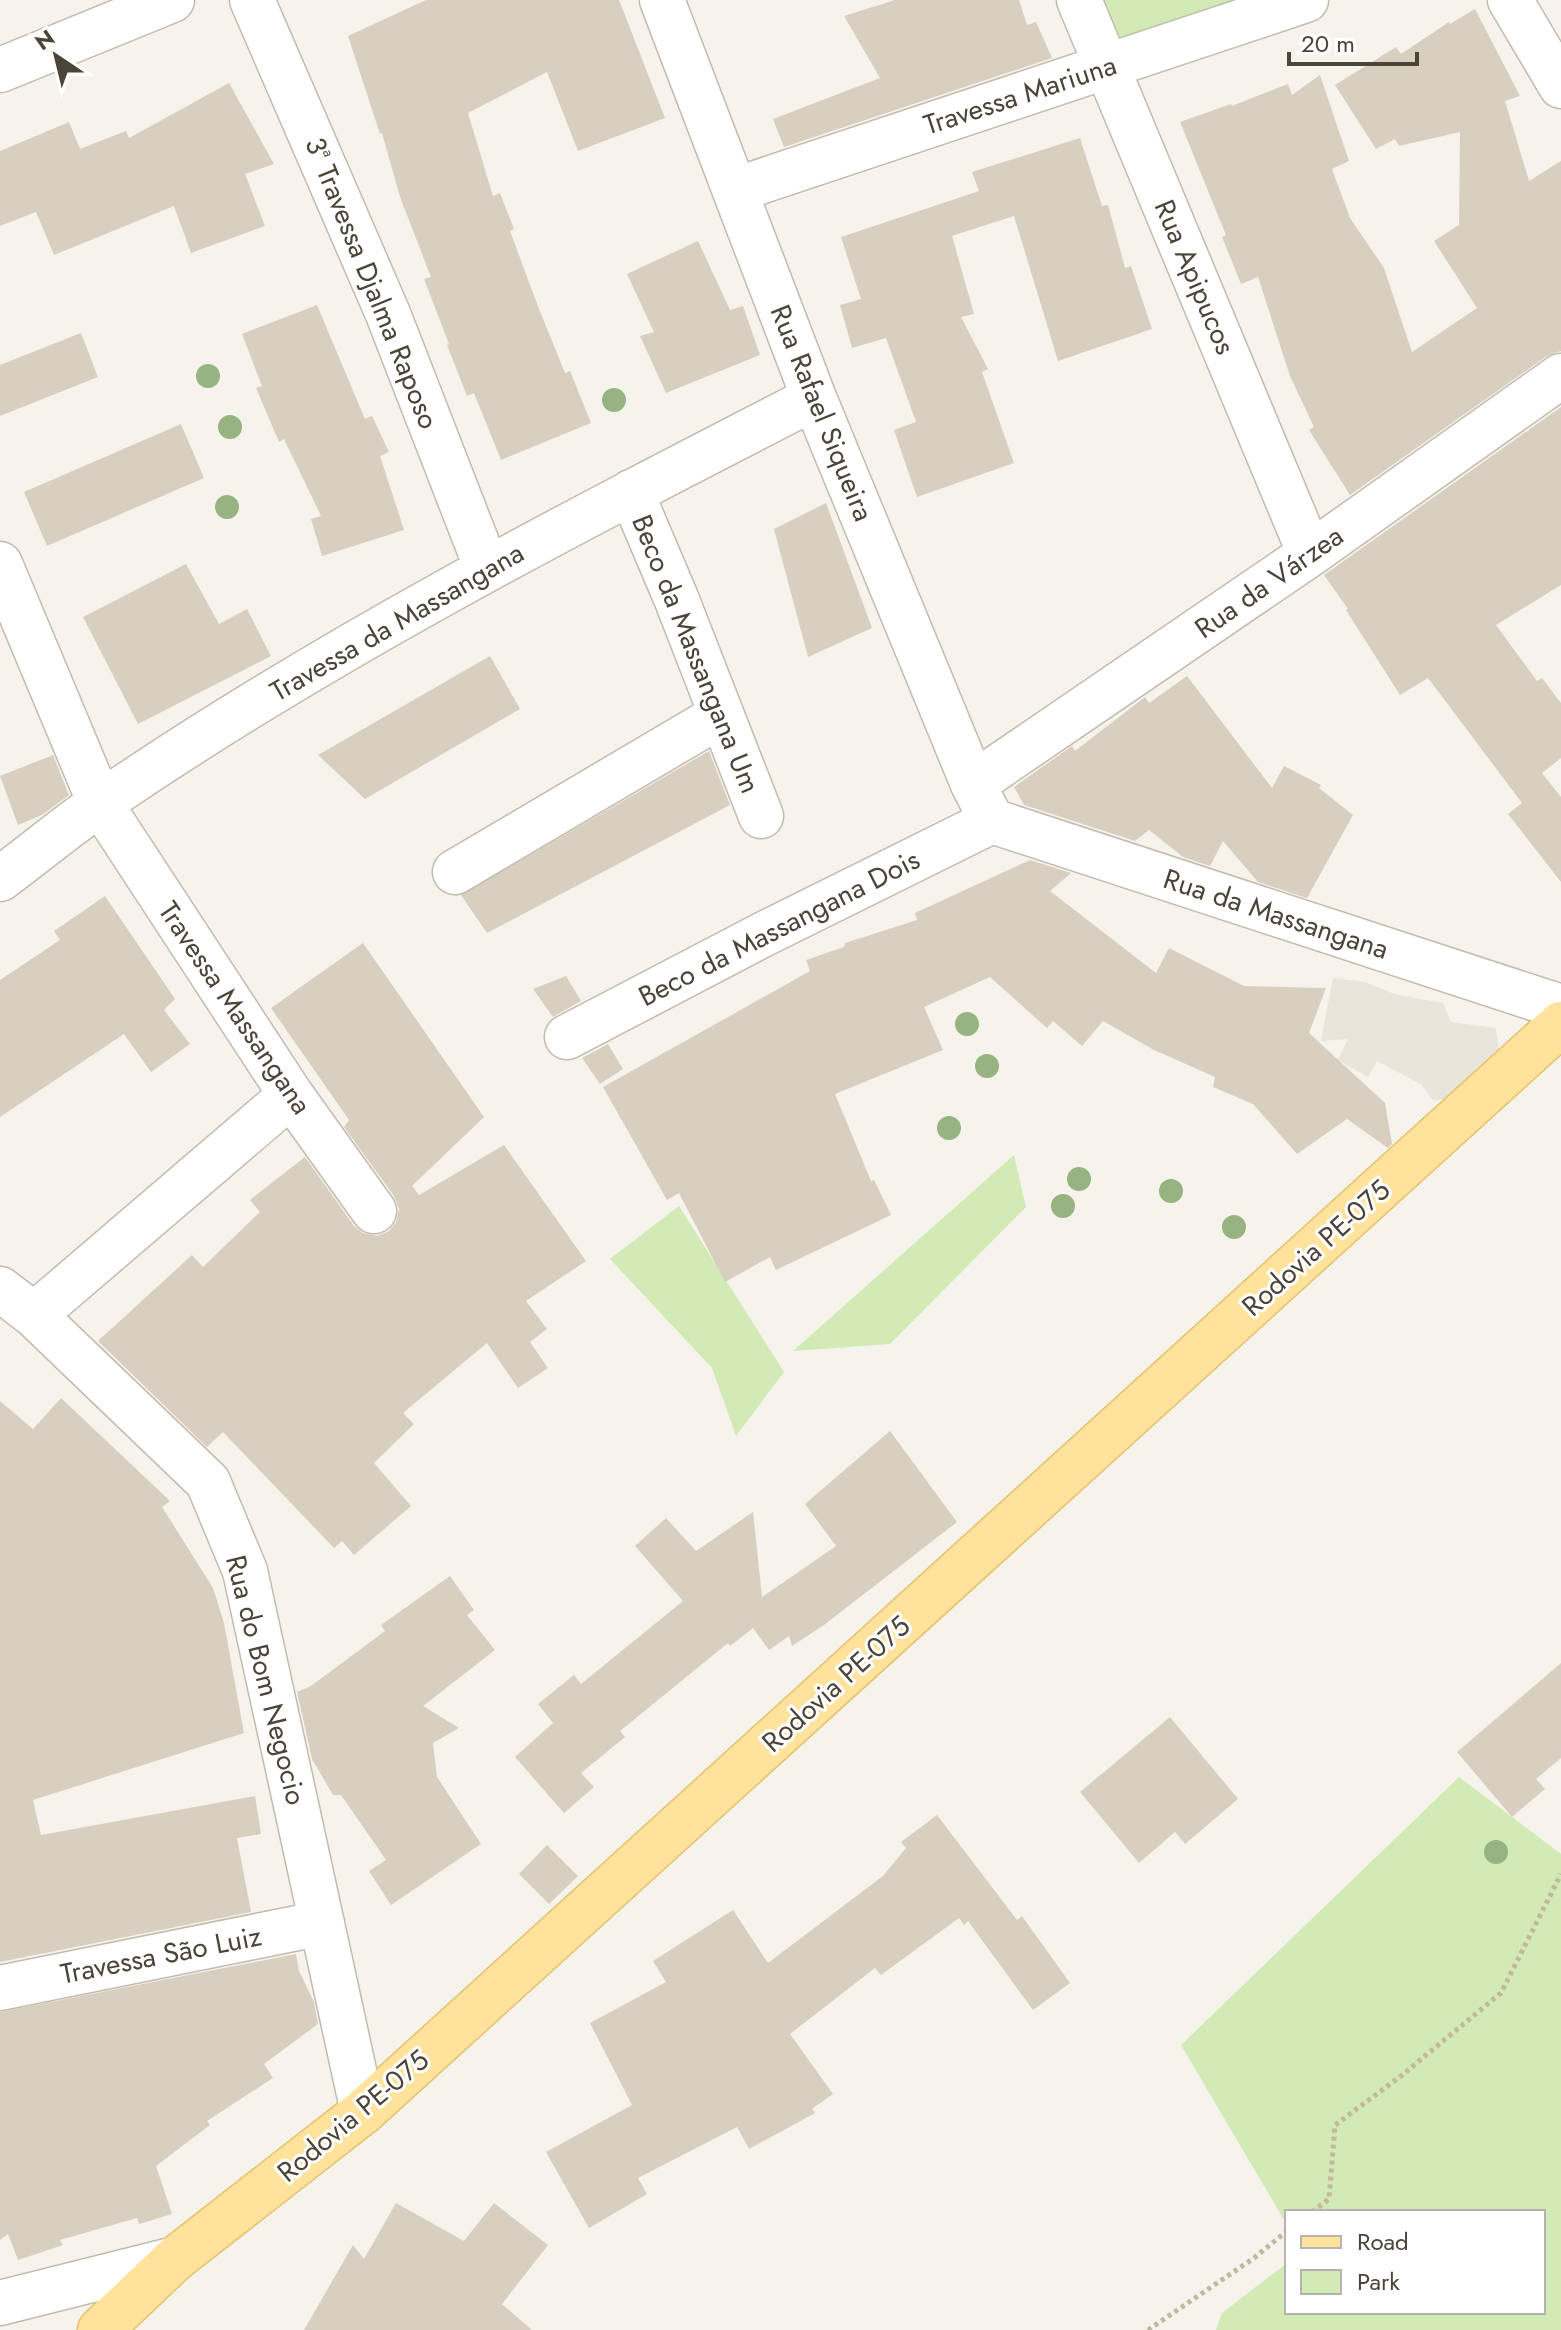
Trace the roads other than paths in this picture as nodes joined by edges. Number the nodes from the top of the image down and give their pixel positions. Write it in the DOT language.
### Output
graph roads {
  1 [pos="172,0"];
  2 [pos="252,0"];
  3 [pos="662,0"];
  4 [pos="1079,0"];
  5 [pos="1306,0"];
  6 [pos="1510,0"];
  7 [pos="1106,66"];
  8 [pos="0,70"];
  9 [pos="1561,86"];
  10 [pos="735,190"];
  11 [pos="1561,376"];
  12 [pos="814,398"];
  13 [pos="631,492"];
  14 [pos="1310,554"];
  15 [pos="0,564"];
  16 [pos="487,569"];
  17 [pos="721,715"];
  18 [pos="100,803"];
  19 [pos="983,803"];
  20 [pos="761,816"];
  21 [pos="455,872"];
  22 [pos="0,879"];
  23 [pos="1561,1007"];
  24 [pos="1561,1024"];
  25 [pos="567,1037"];
  26 [pos="291,1095"];
  27 [pos="374,1211"];
  28 [pos="0,1289"];
  29 [pos="34,1315"];
  30 [pos="322,1923"];
  31 [pos="0,1988"];
  32 [pos="363,2112"];
  33 [pos="175,2259"];
  34 [pos="0,2303"];
  35 [pos="100,2330"];
  1 -- 8 [label="street"];
  2 -- 16 [label="street, 3ª Travessa Djalma Raposo"];
  3 -- 10 [label="street, Rua Rafael Siqueira"];
  4 -- 7 [label="street, Rua Apipucos"];
  5 -- 7 [label="street, Travessa Mariuna"];
  6 -- 9 [label="street"];
  7 -- 10 [label="street, Travessa Mariuna"];
  7 -- 14 [label="street, Rua Apipucos"];
  10 -- 12 [label="street, Rua Rafael Siqueira"];
  11 -- 14 [label="street, Rua da Várzea"];
  12 -- 13 [label="street, Travessa da Massangana"];
  12 -- 19 [label="street, Rua Rafael Siqueira"];
  13 -- 16 [label="street, Travessa da Massangana"];
  13 -- 17 [label="street, Beco da Massangana Um"];
  14 -- 19 [label="street, Rua da Várzea"];
  15 -- 18 [label="street, Travessa Massangana"];
  16 -- 18 [label="street, Travessa da Massangana"];
  17 -- 20 [label="street, Beco da Massangana Um"];
  17 -- 21 [label="street"];
  18 -- 22 [label="street, Travessa da Massangana"];
  18 -- 26 [label="street, Travessa Massangana"];
  19 -- 23 [label="street, Rua da Massangana"];
  19 -- 25 [label="street, Beco da Massangana Dois"];
  24 -- 32 [label="main road, Rodovia PE-075"];
  26 -- 27 [label="street, Travessa Massangana"];
  26 -- 29 [label="street"];
  28 -- 29 [label="street, Rua do Bom Negocio"];
  29 -- 30 [label="street, Rua do Bom Negocio"];
  30 -- 31 [label="street, Travessa São Luiz"];
  30 -- 32 [label="street, Rua do Bom Negocio"];
  32 -- 33 [label="main road, Rodovia PE-075"];
  33 -- 34 [label="street"];
  33 -- 35 [label="main road, Rodovia PE-075"];
}
